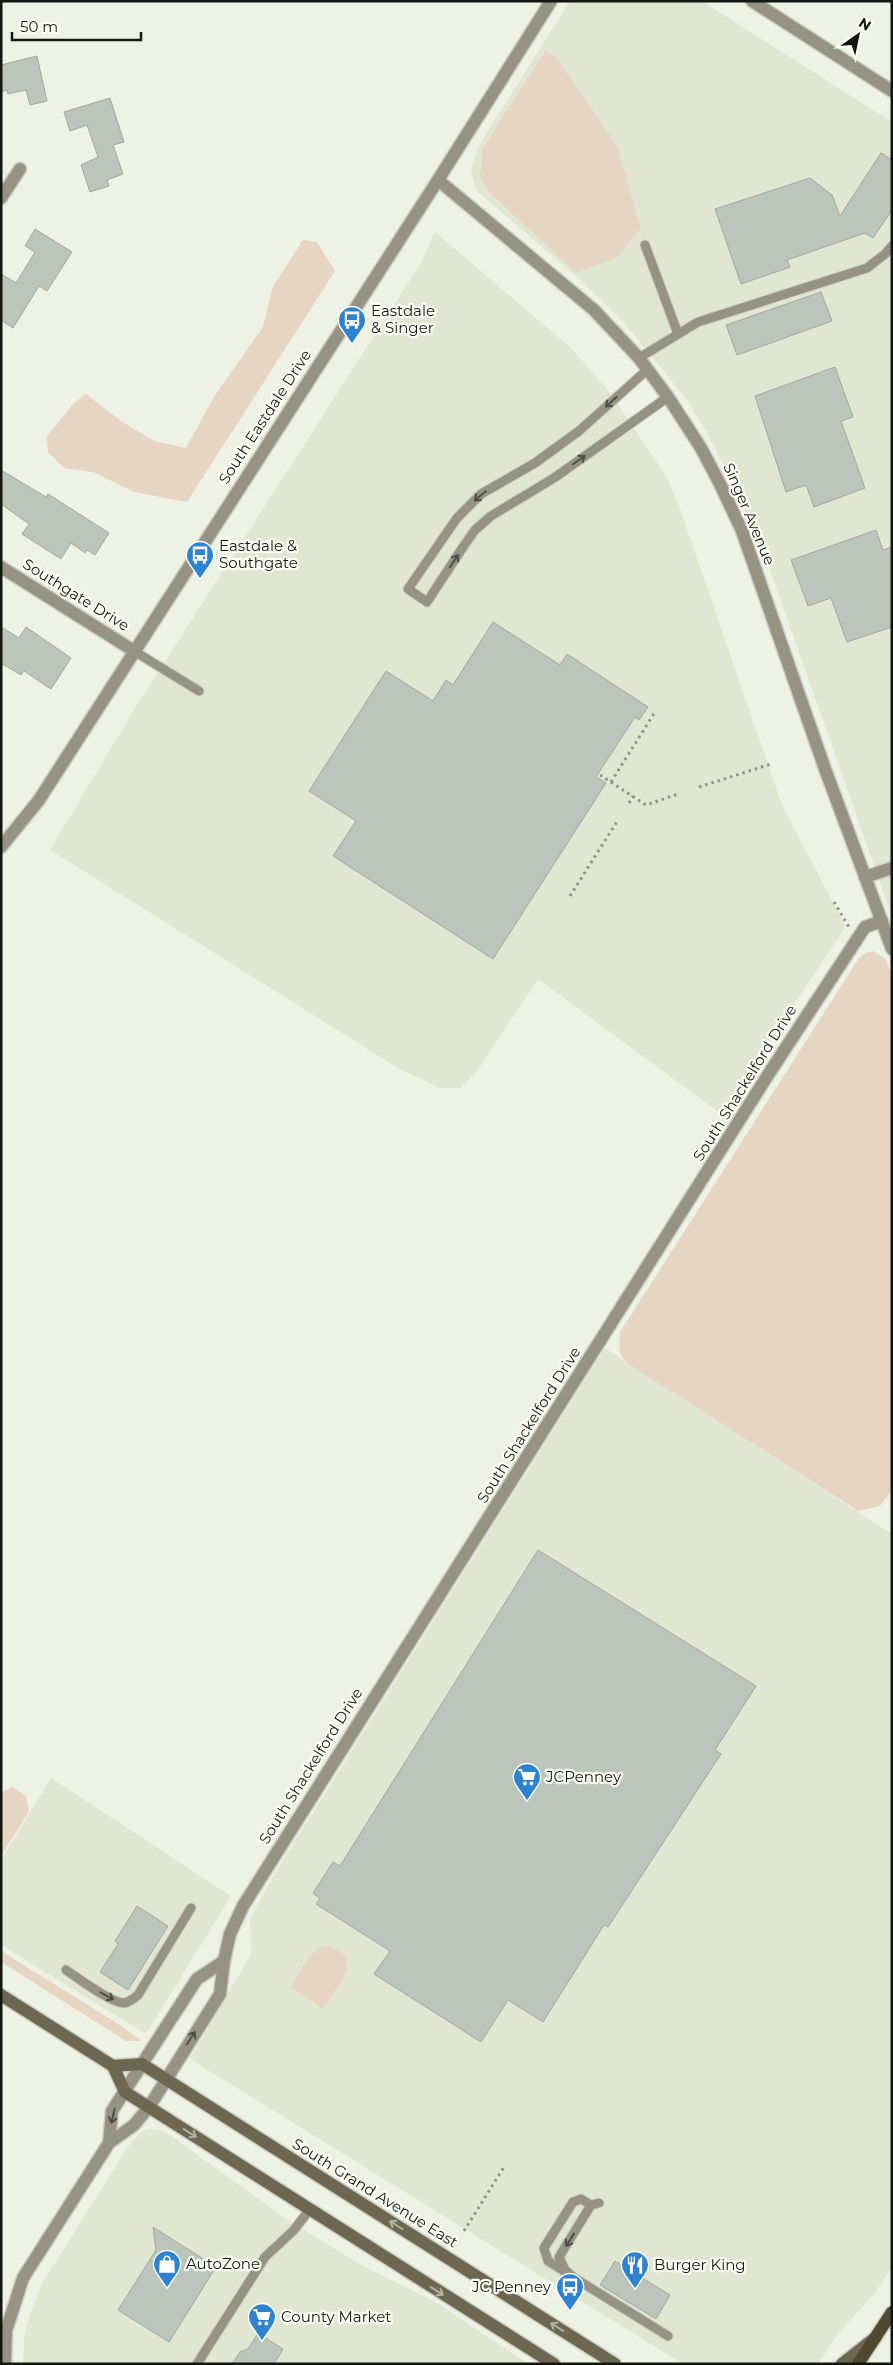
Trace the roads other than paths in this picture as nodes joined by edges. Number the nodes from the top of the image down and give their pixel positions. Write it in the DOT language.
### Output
graph roads {
  1 [pos="550,1"];
  2 [pos="752,1"];
  3 [pos="892,91"];
  4 [pos="20,169"];
  5 [pos="438,180"];
  6 [pos="1,198"];
  7 [pos="645,245"];
  8 [pos="892,246"];
  9 [pos="678,334"];
  10 [pos="639,358"];
  11 [pos="648,369"];
  12 [pos="668,397"];
  13 [pos="1,567"];
  14 [pos="134,651"];
  15 [pos="199,691"];
  16 [pos="1,847"];
  17 [pos="892,868"];
  18 [pos="865,877"];
  19 [pos="882,921"];
  20 [pos="892,949"];
  21 [pos="191,1908"];
  22 [pos="224,1961"];
  23 [pos="66,1970"];
  24 [pos="1,1996"];
  25 [pos="142,2064"];
  26 [pos="113,2066"];
  27 [pos="166,2080"];
  28 [pos="125,2092"];
  29 [pos="149,2107"];
  30 [pos="109,2143"];
  31 [pos="564,2196"];
  32 [pos="571,2205"];
  33 [pos="310,2209"];
  34 [pos="573,2277"];
  35 [pos="892,2312"];
  36 [pos="668,2336"];
  37 [pos="875,2338"];
  38 [pos="5,2364"];
  39 [pos="197,2364"];
  40 [pos="554,2364"];
  41 [pos="615,2364"];
  42 [pos="842,2364"];
  43 [pos="858,2364"];
  1 -- 5 [label="street, South Eastdale Drive"];
  2 -- 3 [label="street"];
  4 -- 6 [label="street"];
  5 -- 10 [label="street, Singer Avenue"];
  5 -- 14 [label="street, South Eastdale Drive"];
  7 -- 9 [label="lane"];
  8 -- 9 [label="lane"];
  9 -- 10 [label="lane"];
  10 -- 11 [label="street, Singer Avenue"];
  11 -- 12 [label="street, Singer Avenue"];
  11 -- 12 [label="lane, one-way"];
  12 -- 18 [label="street, Singer Avenue"];
  13 -- 14 [label="street, Southgate Drive"];
  14 -- 15 [label="lane"];
  14 -- 16 [label="street, South Eastdale Drive"];
  17 -- 18 [label="street"];
  18 -- 19 [label="street, Singer Avenue"];
  19 -- 20 [label="street, Singer Avenue"];
  19 -- 22 [label="street, South Shackelford Drive"];
  23 -- 21 [label="lane, one-way"];
  22 -- 25 [label="street, South Shackelford Drive"];
  27 -- 22 [label="street, South Shackelford Drive, one-way"];
  24 -- 26 [label="main road"];
  25 -- 26 [label="main road"];
  25 -- 27 [label="main road, South Grand Avenue East"];
  25 -- 28 [label="street, South Shackelford Drive"];
  26 -- 28 [label="main road"];
  27 -- 29 [label="street, South Shackelford Drive"];
  41 -- 27 [label="main road, South Grand Avenue East, one-way"];
  28 -- 29 [label="main road"];
  28 -- 30 [label="street, South Shackelford Drive, one-way"];
  29 -- 30 [label="street, South Shackelford Drive"];
  29 -- 33 [label="main road, one-way"];
  30 -- 38 [label="street, South Shackelford Drive"];
  31 -- 32 [label="lane"];
  32 -- 34 [label="lane"];
  32 -- 34 [label="lane, one-way"];
  33 -- 39 [label="lane"];
  33 -- 40 [label="main road, one-way"];
  34 -- 36 [label="lane"];
  35 -- 37 [label="main road"];
  37 -- 42 [label="main road"];
  37 -- 43 [label="main road"];
}
